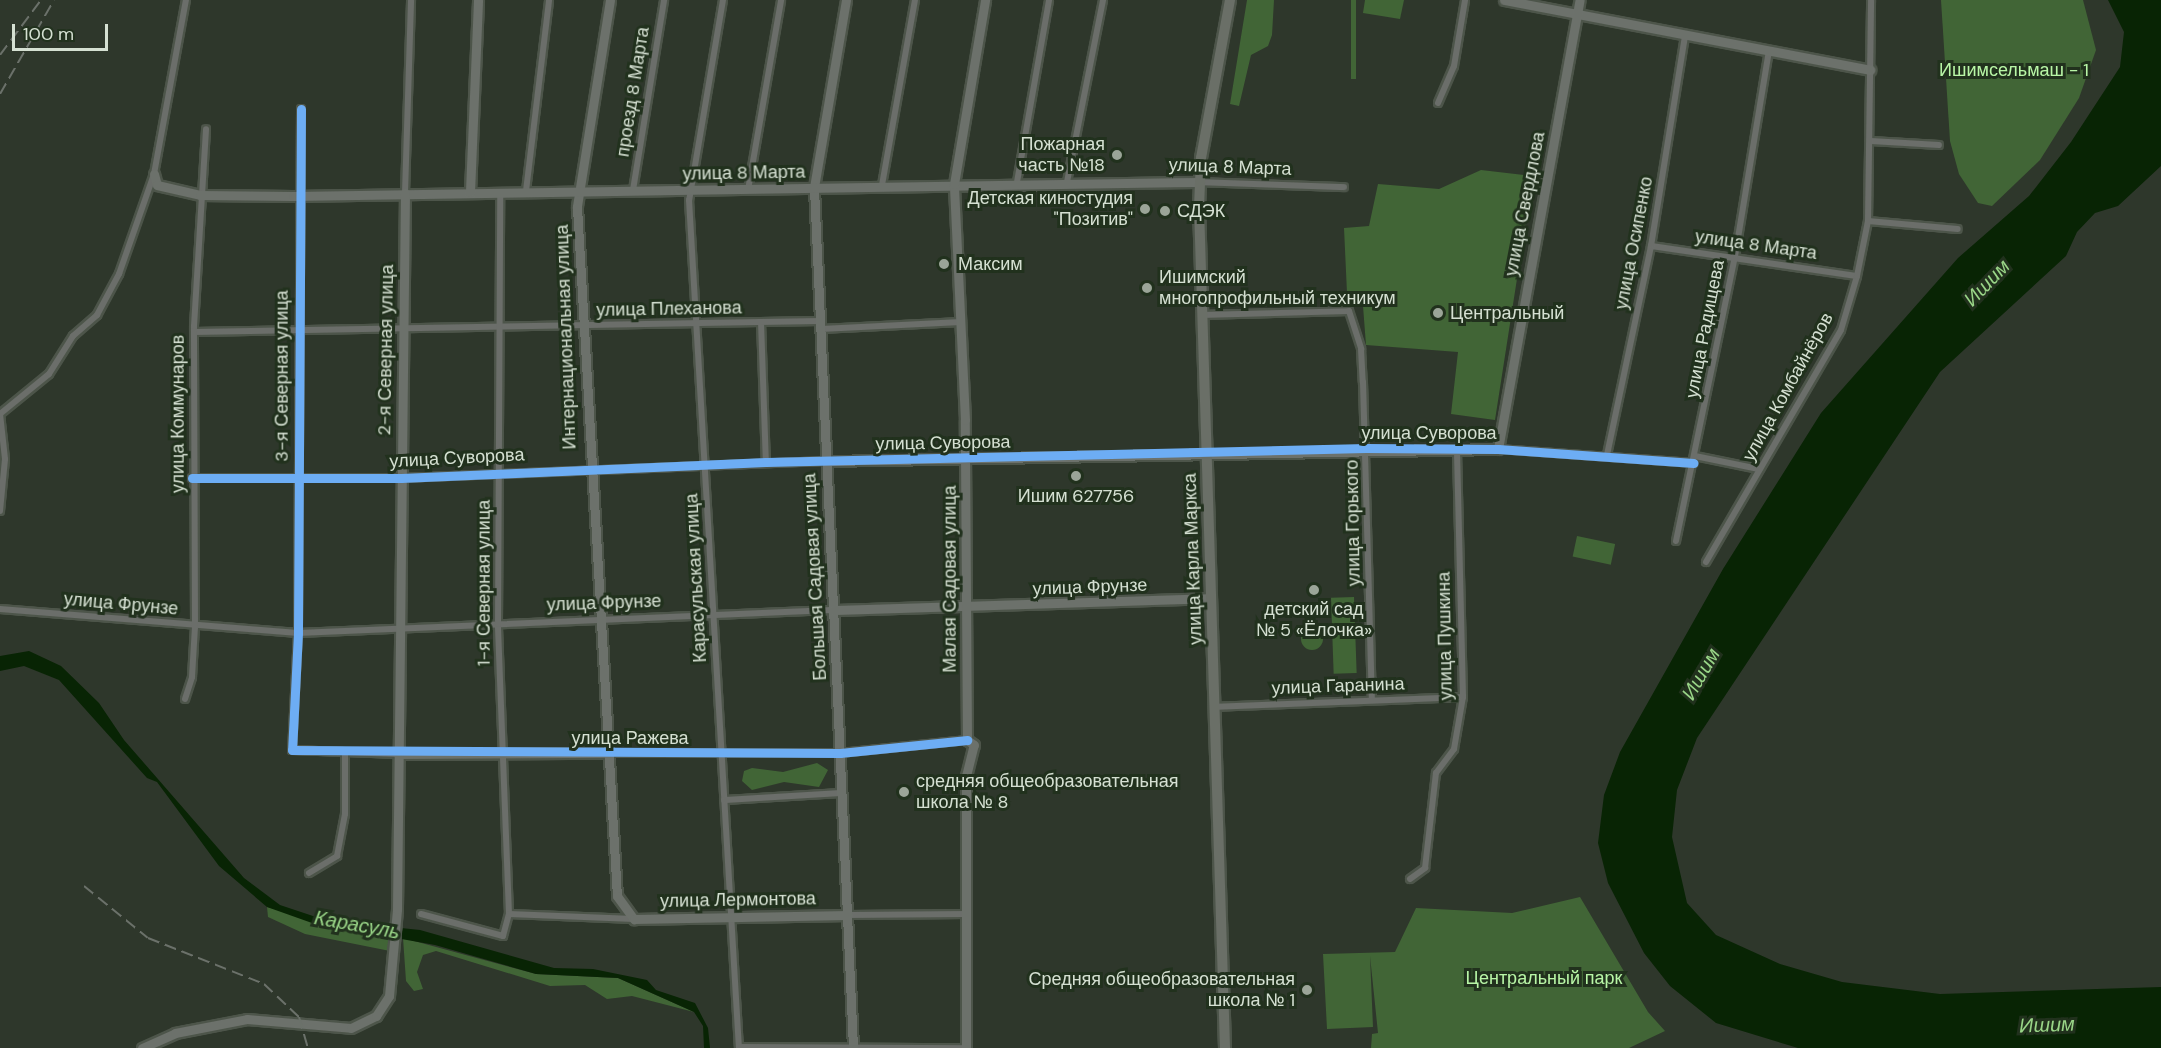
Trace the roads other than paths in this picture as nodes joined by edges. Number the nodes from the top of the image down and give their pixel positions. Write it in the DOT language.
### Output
graph roads {
  1 [pos="186,0"];
  2 [pos="411,0"];
  3 [pos="478,0"];
  4 [pos="549,0"];
  5 [pos="610,0"];
  6 [pos="664,0"];
  7 [pos="723,0"];
  8 [pos="781,0"];
  9 [pos="846,0"];
  10 [pos="915,0"];
  11 [pos="985,0"];
  12 [pos="1049,0"];
  13 [pos="1103,0"];
  14 [pos="1230,0"];
  15 [pos="1466,0"];
  16 [pos="1504,0"];
  17 [pos="1580,0"];
  18 [pos="1871,0"];
  19 [pos="1577,14"];
  20 [pos="1685,35"];
  21 [pos="1769,51"];
  22 [pos="1870,70"];
  23 [pos="1438,103"];
  24 [pos="301,109"];
  25 [pos="206,129"];
  26 [pos="1871,141"];
  27 [pos="1939,145"];
  28 [pos="154,174"];
  29 [pos="1017,182"];
  30 [pos="1067,182"];
  31 [pos="1199,182"];
  32 [pos="954,184"];
  33 [pos="882,185"];
  34 [pos="152,187"];
  35 [pos="814,188"];
  36 [pos="1344,188"];
  37 [pos="578,190"];
  38 [pos="633,190"];
  39 [pos="748,190"];
  40 [pos="526,191"];
  41 [pos="690,191"];
  42 [pos="470,192"];
  43 [pos="500,192"];
  44 [pos="405,193"];
  45 [pos="200,195"];
  46 [pos="300,196"];
  47 [pos="1868,221"];
  48 [pos="1958,229"];
  49 [pos="1651,246"];
  50 [pos="1735,258"];
  51 [pos="1857,276"];
  52 [pos="1200,315"];
  53 [pos="761,322"];
  54 [pos="961,322"];
  55 [pos="694,324"];
  56 [pos="582,325"];
  57 [pos="820,325"];
  58 [pos="500,326"];
  59 [pos="403,327"];
  60 [pos="195,332"];
  61 [pos="298,333"];
  62 [pos="1366,448"];
  63 [pos="1457,449"];
  64 [pos="1498,449"];
  65 [pos="1205,454"];
  66 [pos="1608,455"];
  67 [pos="966,459"];
  68 [pos="1694,459"];
  69 [pos="826,461"];
  70 [pos="766,462"];
  71 [pos="704,465"];
  72 [pos="589,470"];
  73 [pos="1759,470"];
  74 [pos="500,471"];
  75 [pos="192,478"];
  76 [pos="401,478"];
  77 [pos="298,479"];
  78 [pos="0,511"];
  79 [pos="1676,542"];
  80 [pos="1706,562"];
  81 [pos="1211,598"];
  82 [pos="0,609"];
  83 [pos="965,609"];
  84 [pos="832,610"];
  85 [pos="714,614"];
  86 [pos="598,621"];
  87 [pos="498,624"];
  88 [pos="195,627"];
  89 [pos="400,630"];
  90 [pos="297,633"];
  91 [pos="1463,697"];
  92 [pos="185,699"];
  93 [pos="1372,700"];
  94 [pos="1214,707"];
  95 [pos="968,740"];
  96 [pos="291,750"];
  97 [pos="345,752"];
  98 [pos="609,753"];
  99 [pos="840,753"];
  100 [pos="398,754"];
  101 [pos="722,754"];
  102 [pos="506,755"];
  103 [pos="842,793"];
  104 [pos="724,800"];
  105 [pos="309,873"];
  106 [pos="1410,879"];
  107 [pos="421,914"];
  108 [pos="509,914"];
  109 [pos="968,914"];
  110 [pos="848,915"];
  111 [pos="730,916"];
  112 [pos="634,919"];
  113 [pos="739,1047"];
  114 [pos="142,1048"];
  115 [pos="853,1048"];
  116 [pos="966,1048"];
  117 [pos="1225,1048"];
  1 -- 28 [label="street"];
  2 -- 44 [label="street, 2-я Северная улица"];
  3 -- 42 [label="street"];
  4 -- 40 [label="street"];
  5 -- 37 [label="street, Интернациональная улица"];
  6 -- 38 [label="street, проезд 8 Марта"];
  7 -- 41 [label="street, Карасульская улица"];
  8 -- 39 [label="street"];
  9 -- 35 [label="street, Большая Садовая улица"];
  10 -- 33 [label="street"];
  11 -- 32 [label="street, Малая Садовая улица"];
  12 -- 29 [label="street"];
  13 -- 30 [label="street"];
  14 -- 31 [label="main road, улица Карла Маркса"];
  15 -- 23 [label="street"];
  16 -- 19 [label="street"];
  17 -- 19 [label="street, улица Свердлова"];
  18 -- 22 [label="street, улица Комбайнёров"];
  19 -- 20 [label="street"];
  19 -- 64 [label="street, улица Свердлова"];
  20 -- 21 [label="street"];
  20 -- 49 [label="street, улица Осипенко"];
  21 -- 22 [label="street"];
  21 -- 50 [label="street, улица Радищева"];
  22 -- 26 [label="street, улица Комбайнёров"];
  24 -- 46 [label="street, 3-я Северная улица"];
  25 -- 45 [label="street, улица Коммунаров"];
  26 -- 27 [label="street"];
  26 -- 47 [label="street, улица Комбайнёров"];
  28 -- 34 [label="street"];
  29 -- 30 [label="street, улица 8 Марта"];
  29 -- 32 [label="street, улица 8 Марта"];
  30 -- 31 [label="street, улица 8 Марта"];
  31 -- 36 [label="street, улица 8 Марта"];
  31 -- 52 [label="main road, улица Карла Маркса"];
  32 -- 33 [label="street, улица 8 Марта"];
  32 -- 54 [label="street, Малая Садовая улица"];
  33 -- 35 [label="street, улица 8 Марта"];
  34 -- 45 [label="street, улица 8 Марта"];
  34 -- 78 [label="street"];
  35 -- 39 [label="street, улица 8 Марта"];
  35 -- 57 [label="street, Большая Садовая улица"];
  37 -- 38 [label="street, улица 8 Марта"];
  37 -- 40 [label="street, улица 8 Марта"];
  37 -- 56 [label="street, Интернациональная улица"];
  38 -- 41 [label="street, улица 8 Марта"];
  39 -- 41 [label="street, улица 8 Марта"];
  40 -- 43 [label="street, улица 8 Марта"];
  41 -- 55 [label="street, Карасульская улица"];
  42 -- 43 [label="street, улица 8 Марта"];
  42 -- 44 [label="street, улица 8 Марта"];
  43 -- 58 [label="street, 1-я Северная улица"];
  44 -- 46 [label="street, улица 8 Марта"];
  44 -- 59 [label="street, 2-я Северная улица"];
  45 -- 46 [label="street, улица 8 Марта"];
  45 -- 60 [label="street, улица Коммунаров"];
  46 -- 61 [label="street, 3-я Северная улица"];
  47 -- 48 [label="street"];
  47 -- 51 [label="street, улица Комбайнёров"];
  49 -- 50 [label="street, улица 8 Марта"];
  49 -- 66 [label="street, улица Осипенко"];
  50 -- 51 [label="street, улица 8 Марта"];
  50 -- 68 [label="street, улица Радищева"];
  51 -- 73 [label="street, улица Комбайнёров"];
  52 -- 62 [label="street, улица Горького"];
  52 -- 65 [label="main road, улица Карла Маркса"];
  53 -- 55 [label="street, улица Плеханова"];
  53 -- 57 [label="street, улица Плеханова"];
  53 -- 70 [label="street"];
  54 -- 57 [label="street, улица Плеханова"];
  54 -- 67 [label="street, Малая Садовая улица"];
  55 -- 56 [label="street, улица Плеханова"];
  55 -- 71 [label="street, Карасульская улица"];
  56 -- 58 [label="street, улица Плеханова"];
  56 -- 72 [label="street, Интернациональная улица"];
  57 -- 69 [label="street, Большая Садовая улица"];
  58 -- 59 [label="street, улица Плеханова"];
  58 -- 74 [label="street, 1-я Северная улица"];
  59 -- 61 [label="street, улица Плеханова"];
  59 -- 76 [label="street, 2-я Северная улица"];
  60 -- 61 [label="street, улица Плеханова"];
  60 -- 75 [label="street, улица Коммунаров"];
  61 -- 77 [label="street, 3-я Северная улица"];
  62 -- 63 [label="street, улица Суворова"];
  62 -- 65 [label="street, улица Суворова"];
  62 -- 93 [label="street, улица Горького"];
  63 -- 64 [label="street, улица Суворова"];
  63 -- 91 [label="street, улица Пушкина"];
  64 -- 66 [label="street, улица Суворова"];
  65 -- 67 [label="street, улица Суворова"];
  65 -- 81 [label="main road, улица Карла Маркса"];
  66 -- 68 [label="street, улица Суворова"];
  67 -- 69 [label="street, улица Суворова"];
  67 -- 83 [label="street, Малая Садовая улица"];
  68 -- 73 [label="street, улица Суворова"];
  68 -- 79 [label="street, улица Радищева"];
  69 -- 70 [label="street, улица Суворова"];
  69 -- 84 [label="street, Большая Садовая улица"];
  70 -- 71 [label="street, улица Суворова"];
  71 -- 72 [label="street, улица Суворова"];
  71 -- 85 [label="street, Карасульская улица"];
  72 -- 74 [label="street, улица Суворова"];
  72 -- 86 [label="street, Интернациональная улица"];
  73 -- 80 [label="street, улица Комбайнёров"];
  74 -- 76 [label="street, улица Суворова"];
  74 -- 87 [label="street, 1-я Северная улица"];
  75 -- 77 [label="street, улица Суворова"];
  75 -- 88 [label="street, улица Коммунаров"];
  76 -- 77 [label="street, улица Суворова"];
  76 -- 89 [label="street, 2-я Северная улица"];
  77 -- 90 [label="street, 3-я Северная улица"];
  81 -- 83 [label="street, улица Фрунзе"];
  81 -- 94 [label="main road, улица Карла Маркса"];
  82 -- 88 [label="street, улица Фрунзе"];
  83 -- 84 [label="street, улица Фрунзе"];
  83 -- 95 [label="street, Малая Садовая улица"];
  84 -- 85 [label="street, улица Фрунзе"];
  84 -- 99 [label="street, Большая Садовая улица"];
  85 -- 86 [label="street, улица Фрунзе"];
  85 -- 101 [label="street, Карасульская улица"];
  86 -- 87 [label="street, улица Фрунзе"];
  86 -- 98 [label="street, Интернациональная улица"];
  87 -- 89 [label="street, улица Фрунзе"];
  87 -- 102 [label="street, 1-я Северная улица"];
  88 -- 90 [label="street, улица Фрунзе"];
  88 -- 92 [label="street, улица Коммунаров"];
  89 -- 90 [label="street, улица Фрунзе"];
  89 -- 100 [label="street, 2-я Северная улица"];
  90 -- 96 [label="street, 3-я Северная улица"];
  91 -- 93 [label="street, улица Гаранина"];
  91 -- 106 [label="street, улица Пушкина"];
  93 -- 94 [label="street, улица Гаранина"];
  94 -- 117 [label="main road, улица Карла Маркса"];
  95 -- 99 [label="street, улица Ражева"];
  95 -- 109 [label="street, Малая Садовая улица"];
  96 -- 97 [label="street, улица Ражева"];
  97 -- 100 [label="street, улица Ражева"];
  97 -- 105 [label="street"];
  98 -- 101 [label="street, улица Ражева"];
  98 -- 102 [label="street, улица Ражева"];
  98 -- 112 [label="street, Интернациональная улица"];
  99 -- 101 [label="street, улица Ражева"];
  99 -- 103 [label="street, Большая Садовая улица"];
  100 -- 102 [label="street, улица Ражева"];
  100 -- 114 [label="street, 2-я Северная улица"];
  101 -- 104 [label="street, Карасульская улица"];
  102 -- 108 [label="street, 1-я Северная улица"];
  103 -- 104 [label="street"];
  103 -- 110 [label="street, Большая Садовая улица"];
  104 -- 111 [label="street, Карасульская улица"];
  107 -- 108 [label="street, 1-я Северная улица"];
  108 -- 112 [label="street, улица Лермонтова"];
  109 -- 110 [label="street, улица Лермонтова"];
  109 -- 116 [label="street, Малая Садовая улица"];
  110 -- 111 [label="street, улица Лермонтова"];
  110 -- 115 [label="street, Большая Садовая улица"];
  111 -- 112 [label="street, улица Лермонтова"];
  111 -- 113 [label="street, Карасульская улица"];
  113 -- 115 [label="street"];
  115 -- 116 [label="street"];
}
